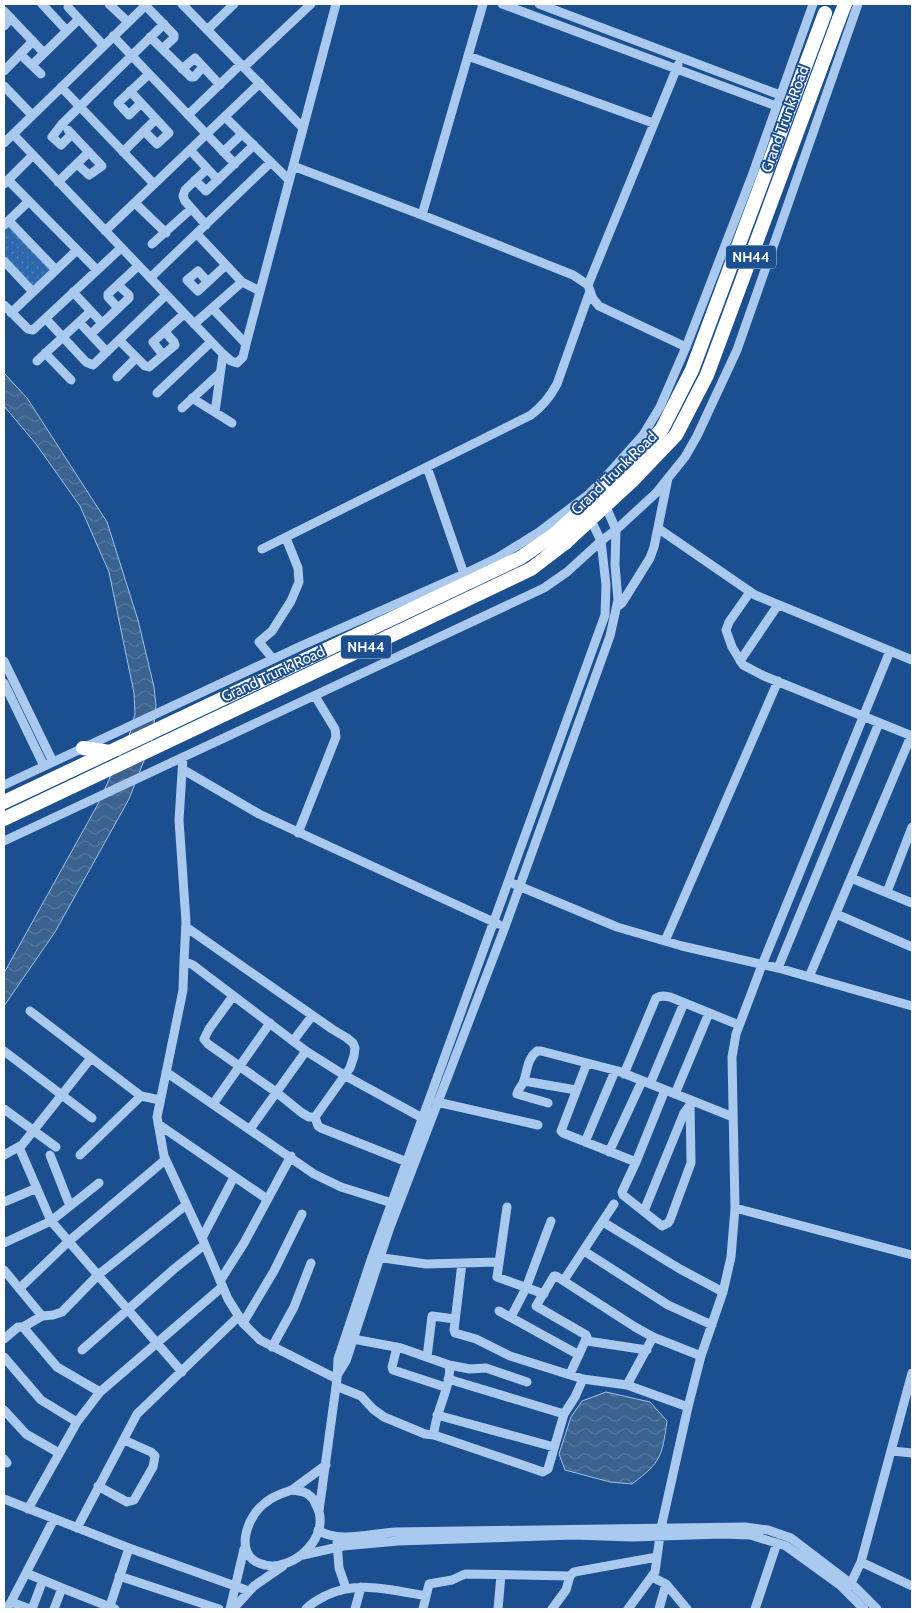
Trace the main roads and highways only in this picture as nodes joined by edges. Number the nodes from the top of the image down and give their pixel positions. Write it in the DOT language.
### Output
graph roads {
  1 [pos="845,4"];
  2 [pos="827,8"];
  3 [pos="83,748"];
  4 [pos="110,752"];
  5 [pos="4,802"];
  6 [pos="4,819"];
  1 -- 6 [label="highway, Grand Trunk Road / NH44, bridge"];
  2 -- 4 [label="highway, Grand Trunk Road / NH44, bridge"];
  3 -- 4 [label="highway"];
  4 -- 5 [label="highway, NH44"];
}
